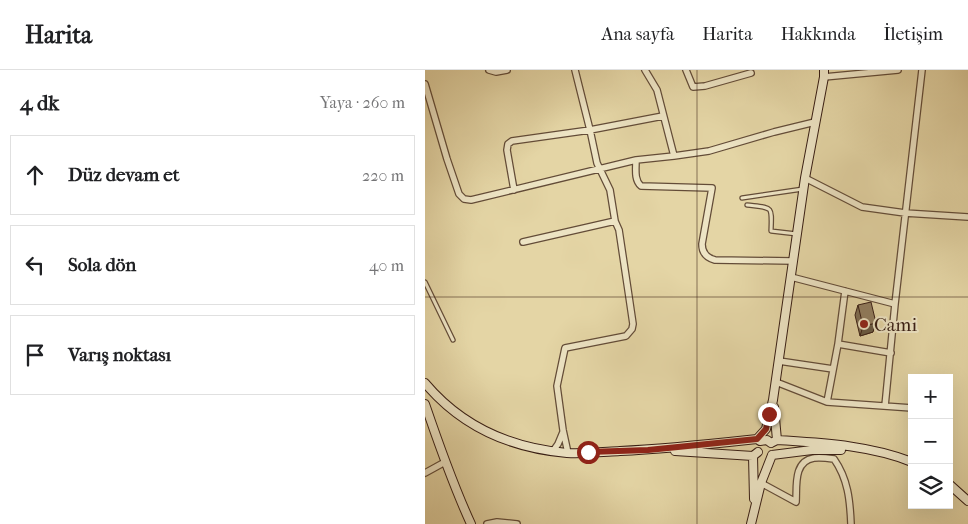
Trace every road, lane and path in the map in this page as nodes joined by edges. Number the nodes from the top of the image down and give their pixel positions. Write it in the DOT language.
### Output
graph roads {
  1 [pos="489,70"];
  2 [pos="507,70"];
  3 [pos="575,70"];
  4 [pos="645,70"];
  5 [pos="686,70"];
  6 [pos="898,70"];
  7 [pos="922,70"];
  8 [pos="751,73"];
  9 [pos="824,73"];
  10 [pos="425,84"];
  11 [pos="663,116"];
  12 [pos="815,122"];
  13 [pos="591,130"];
  14 [pos="674,156"];
  15 [pos="636,160"];
  16 [pos="600,168"];
  17 [pos="805,178"];
  18 [pos="804,189"];
  19 [pos="514,190"];
  20 [pos="742,198"];
  21 [pos="747,205"];
  22 [pos="905,213"];
  23 [pos="968,217"];
  24 [pos="615,221"];
  25 [pos="797,234"];
  26 [pos="523,242"];
  27 [pos="793,262"];
  28 [pos="791,277"];
  29 [pos="425,282"];
  30 [pos="845,291"];
  31 [pos="895,304"];
  32 [pos="453,340"];
  33 [pos="837,344"];
  34 [pos="891,353"];
  35 [pos="779,361"];
  36 [pos="833,369"];
  37 [pos="776,382"];
  38 [pos="425,383"];
  39 [pos="773,400"];
  40 [pos="827,402"];
  41 [pos="425,404"];
  42 [pos="885,406"];
  43 [pos="908,408"];
  44 [pos="428,424"];
  45 [pos="563,430"];
  46 [pos="758,440"];
  47 [pos="774,441"];
  48 [pos="867,449"];
  49 [pos="648,450"];
  50 [pos="553,451"];
  51 [pos="568,453"];
  52 [pos="755,454"];
  53 [pos="771,454"];
  54 [pos="908,460"];
  55 [pos="445,462"];
  56 [pos="425,473"];
  57 [pos="761,483"];
  58 [pos="953,488"];
  59 [pos="968,501"];
  60 [pos="755,508"];
  61 [pos="471,524"];
  62 [pos="487,524"];
  63 [pos="517,524"];
  64 [pos="751,524"];
  65 [pos="851,524"];
  1 -- 2 [label="street"];
  3 -- 13 [label="street"];
  4 -- 11 [label="street"];
  5 -- 8 [label="street"];
  6 -- 9 [label="street"];
  7 -- 22 [label="street"];
  9 -- 12 [label="street"];
  10 -- 19 [label="street"];
  11 -- 13 [label="street"];
  11 -- 14 [label="street"];
  12 -- 14 [label="street"];
  12 -- 17 [label="street"];
  13 -- 16 [label="street"];
  13 -- 19 [label="street"];
  14 -- 15 [label="street"];
  15 -- 16 [label="street"];
  15 -- 27 [label="street"];
  16 -- 19 [label="street"];
  16 -- 24 [label="street"];
  17 -- 18 [label="street"];
  17 -- 22 [label="street"];
  18 -- 20 [label="lane"];
  18 -- 25 [label="street"];
  21 -- 25 [label="lane"];
  22 -- 23 [label="street"];
  22 -- 31 [label="street"];
  24 -- 26 [label="street"];
  24 -- 45 [label="street"];
  25 -- 27 [label="street"];
  27 -- 28 [label="street"];
  28 -- 30 [label="street"];
  28 -- 35 [label="street"];
  29 -- 32 [label="lane"];
  30 -- 31 [label="street"];
  30 -- 33 [label="street"];
  31 -- 34 [label="street"];
  33 -- 34 [label="street"];
  33 -- 36 [label="street"];
  34 -- 42 [label="street"];
  35 -- 36 [label="street"];
  35 -- 37 [label="street"];
  36 -- 40 [label="street"];
  37 -- 39 [label="street"];
  37 -- 40 [label="street"];
  38 -- 50 [label="street"];
  39 -- 46 [label="street"];
  39 -- 47 [label="street"];
  40 -- 42 [label="street"];
  41 -- 44 [label="street"];
  42 -- 43 [label="street"];
  44 -- 55 [label="street"];
  45 -- 50 [label="street"];
  45 -- 51 [label="street"];
  46 -- 47 [label="street"];
  46 -- 49 [label="street"];
  46 -- 52 [label="street"];
  47 -- 48 [label="street"];
  47 -- 53 [label="street"];
  48 -- 53 [label="street"];
  48 -- 54 [label="street"];
  49 -- 51 [label="street"];
  49 -- 52 [label="street"];
  50 -- 51 [label="street"];
  52 -- 53 [label="street"];
  52 -- 60 [label="street"];
  53 -- 57 [label="street"];
  55 -- 56 [label="street"];
  55 -- 61 [label="street"];
  57 -- 60 [label="street"];
  57 -- 65 [label="street"];
  58 -- 59 [label="street"];
  60 -- 64 [label="street"];
  62 -- 63 [label="street"];
}
